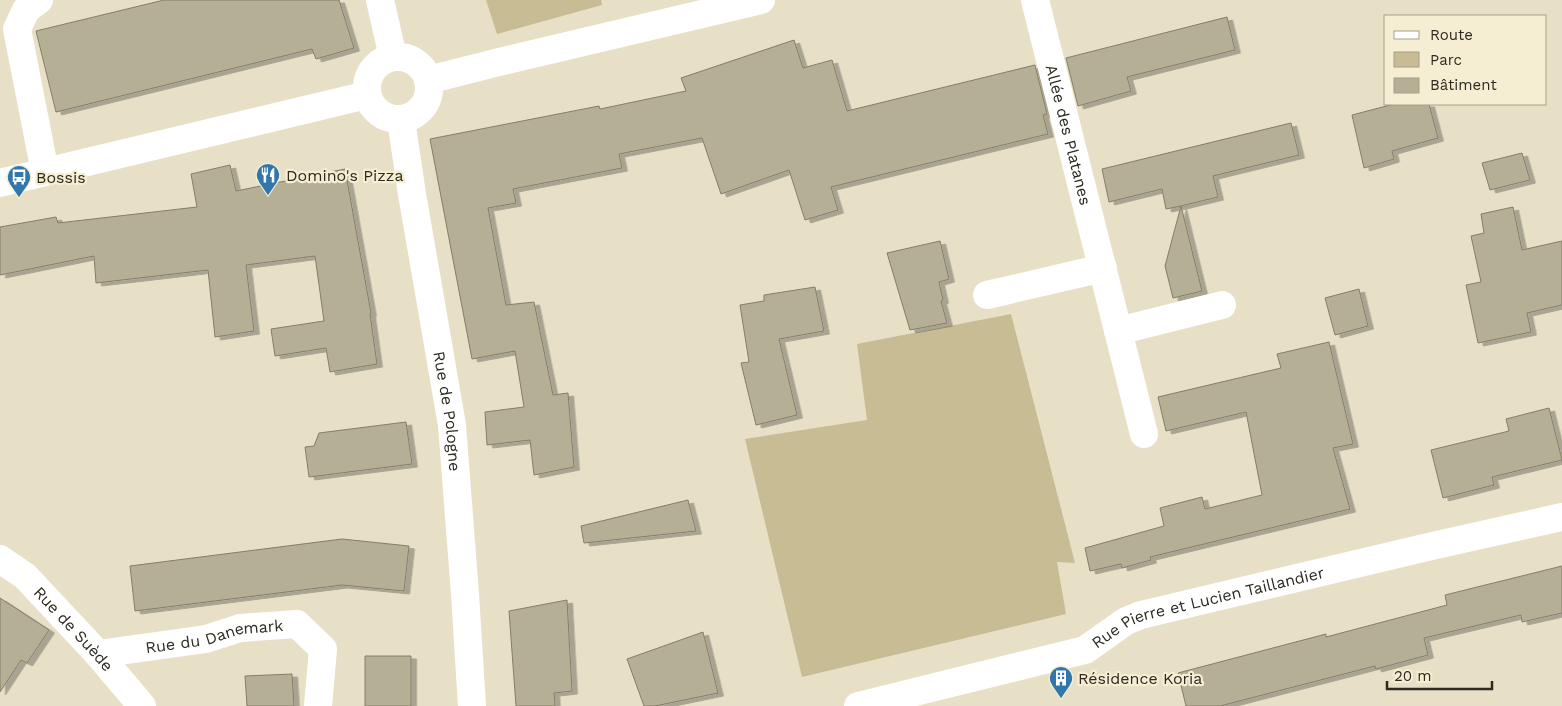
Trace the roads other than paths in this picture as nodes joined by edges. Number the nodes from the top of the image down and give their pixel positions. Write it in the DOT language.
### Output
graph roads {
  1 [pos="39,0"];
  2 [pos="380,0"];
  3 [pos="761,0"];
  4 [pos="1035,0"];
  5 [pos="393,57"];
  6 [pos="428,80"];
  7 [pos="367,95"];
  8 [pos="401,120"];
  9 [pos="45,172"];
  10 [pos="0,183"];
  11 [pos="1103,268"];
  12 [pos="987,295"];
  13 [pos="1222,305"];
  14 [pos="1118,331"];
  15 [pos="1144,434"];
  16 [pos="1562,517"];
  17 [pos="0,559"];
  18 [pos="98,654"];
  19 [pos="142,706"];
  20 [pos="318,706"];
  21 [pos="472,706"];
  22 [pos="858,706"];
  1 -- 9 [label="street"];
  2 -- 5 [label="street"];
  3 -- 6 [label="street"];
  4 -- 11 [label="street, Allée des Platanes"];
  5 -- 6 [label="street"];
  5 -- 7 [label="street"];
  6 -- 8 [label="street"];
  7 -- 8 [label="street"];
  7 -- 9 [label="street"];
  8 -- 21 [label="street, Rue de Pologne"];
  9 -- 10 [label="street"];
  11 -- 12 [label="street"];
  11 -- 14 [label="street, Allée des Platanes"];
  13 -- 14 [label="street"];
  14 -- 15 [label="street, Allée des Platanes"];
  16 -- 22 [label="street, Rue Pierre et Lucien Taillandier"];
  17 -- 18 [label="street, Rue de Suède"];
  18 -- 19 [label="street, Rue de Suède"];
  18 -- 20 [label="street, Rue du Danemark"];
}
